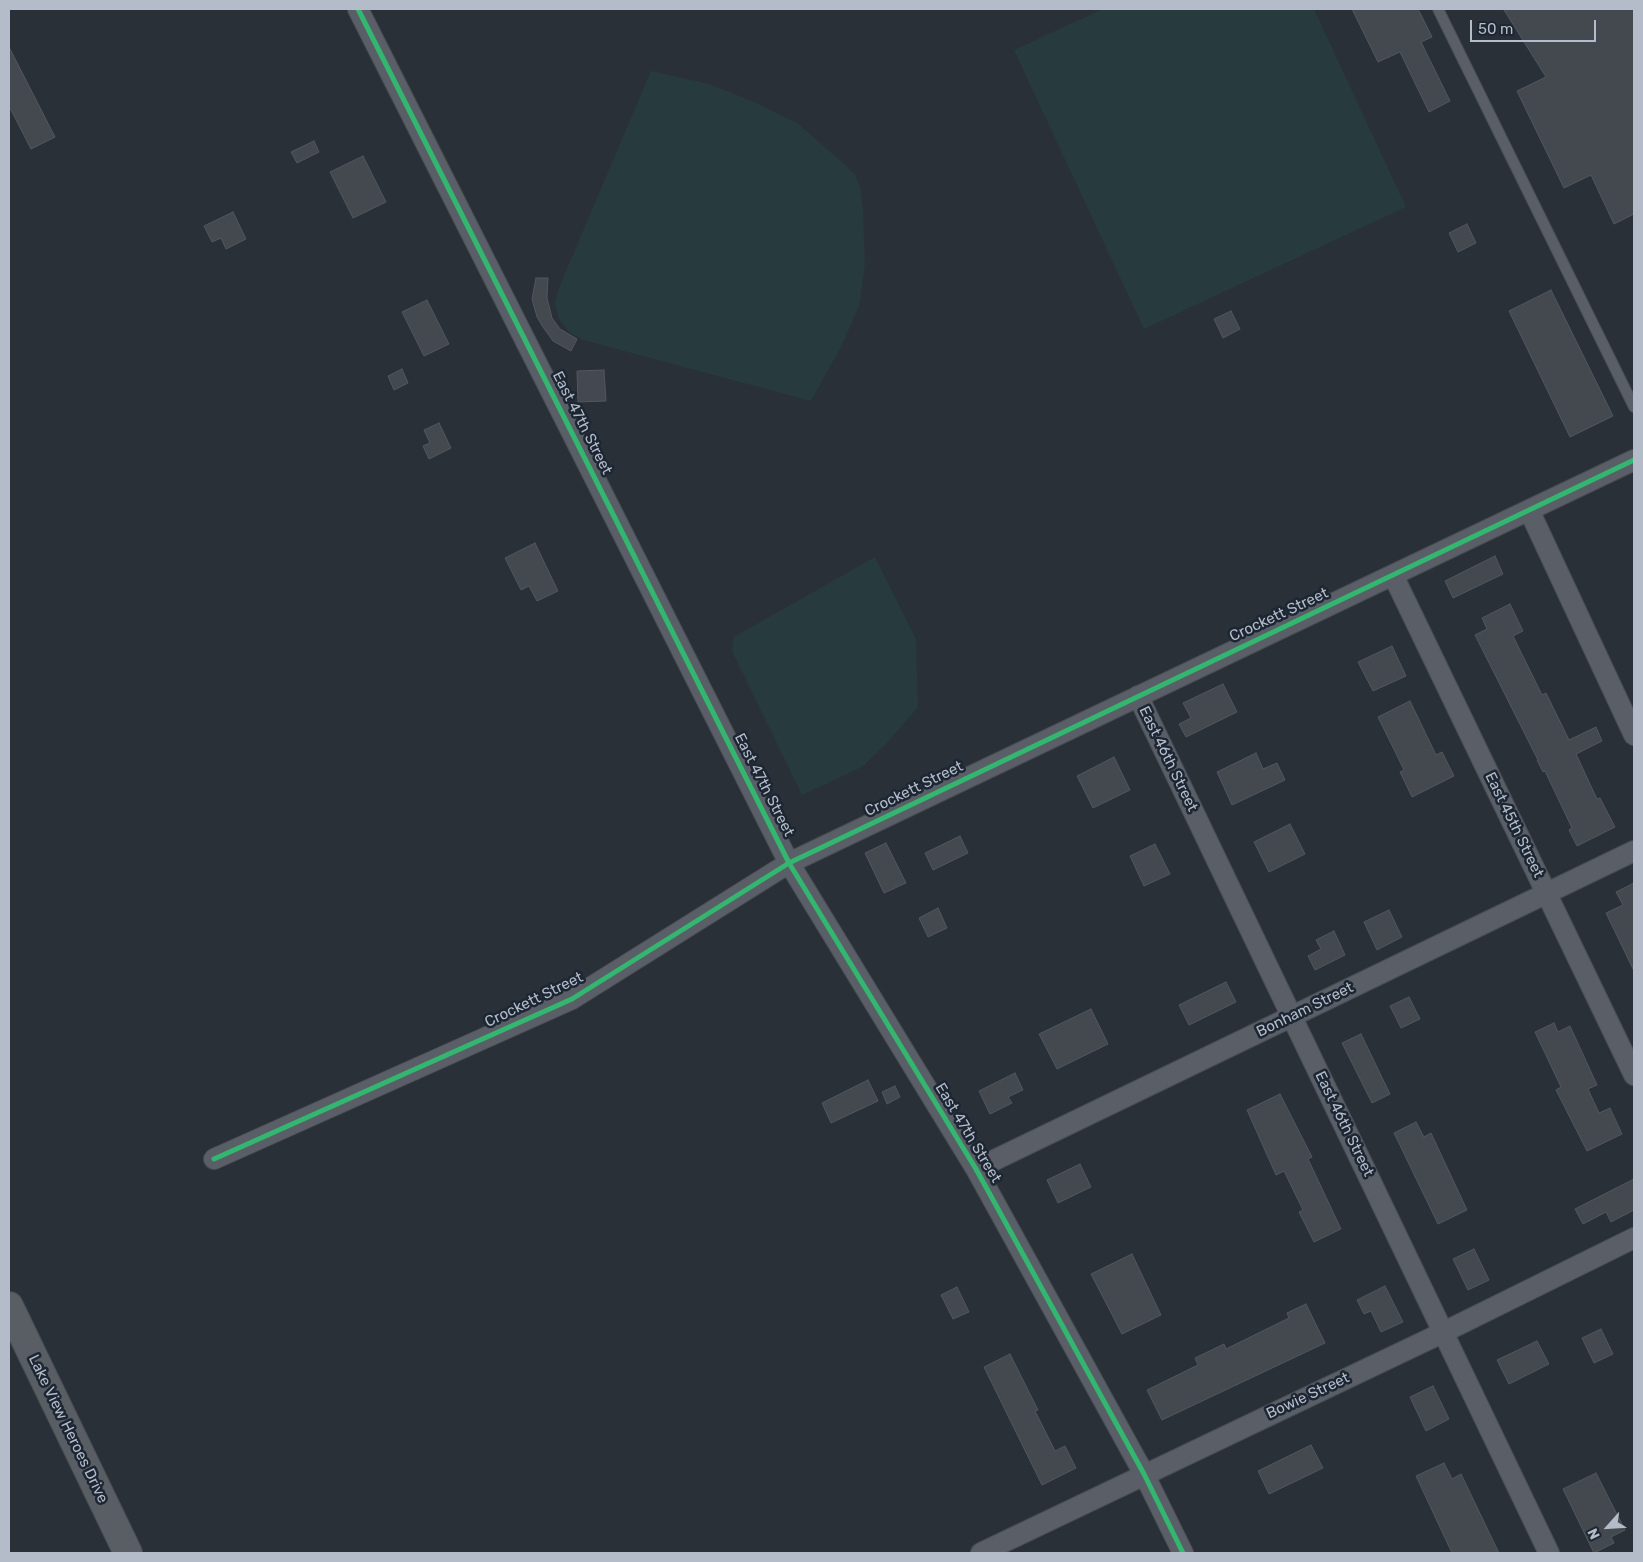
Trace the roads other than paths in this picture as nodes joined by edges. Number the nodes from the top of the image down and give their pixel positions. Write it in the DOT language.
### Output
graph roads {
  1 [pos="358,9"];
  2 [pos="1438,9"];
  3 [pos="1634,407"];
  4 [pos="1634,460"];
  5 [pos="1529,510"];
  6 [pos="1393,575"];
  7 [pos="1138,696"];
  8 [pos="1634,735"];
  9 [pos="1634,851"];
  10 [pos="790,863"];
  11 [pos="1547,893"];
  12 [pos="1292,1017"];
  13 [pos="1634,1075"];
  14 [pos="214,1159"];
  15 [pos="976,1169"];
  16 [pos="1634,1238"];
  17 [pos="9,1306"];
  18 [pos="1444,1332"];
  19 [pos="1144,1474"];
  20 [pos="128,1553"];
  21 [pos="981,1553"];
  22 [pos="1183,1553"];
  23 [pos="1549,1553"];
  1 -- 10 [label="street, East 47th Street"];
  2 -- 3 [label="lane"];
  4 -- 5 [label="street, Crockett Street"];
  5 -- 6 [label="street, Crockett Street"];
  5 -- 8 [label="street"];
  6 -- 7 [label="street, Crockett Street"];
  6 -- 11 [label="street, East 45th Street"];
  7 -- 10 [label="street, Crockett Street"];
  7 -- 12 [label="street, East 46th Street"];
  9 -- 11 [label="street, Bonham Street"];
  10 -- 14 [label="street, Crockett Street"];
  10 -- 15 [label="street, East 47th Street"];
  11 -- 12 [label="street, Bonham Street"];
  11 -- 13 [label="street, East 45th Street"];
  12 -- 15 [label="street, Bonham Street"];
  12 -- 18 [label="street, East 46th Street"];
  15 -- 19 [label="street, East 47th Street"];
  16 -- 18 [label="street, Bowie Street"];
  17 -- 20 [label="street, Lake View Heroes Drive"];
  18 -- 19 [label="street, Bowie Street"];
  18 -- 23 [label="street, East 46th Street"];
  19 -- 21 [label="street, Bowie Street"];
  19 -- 22 [label="street, East 47th Street"];
}
